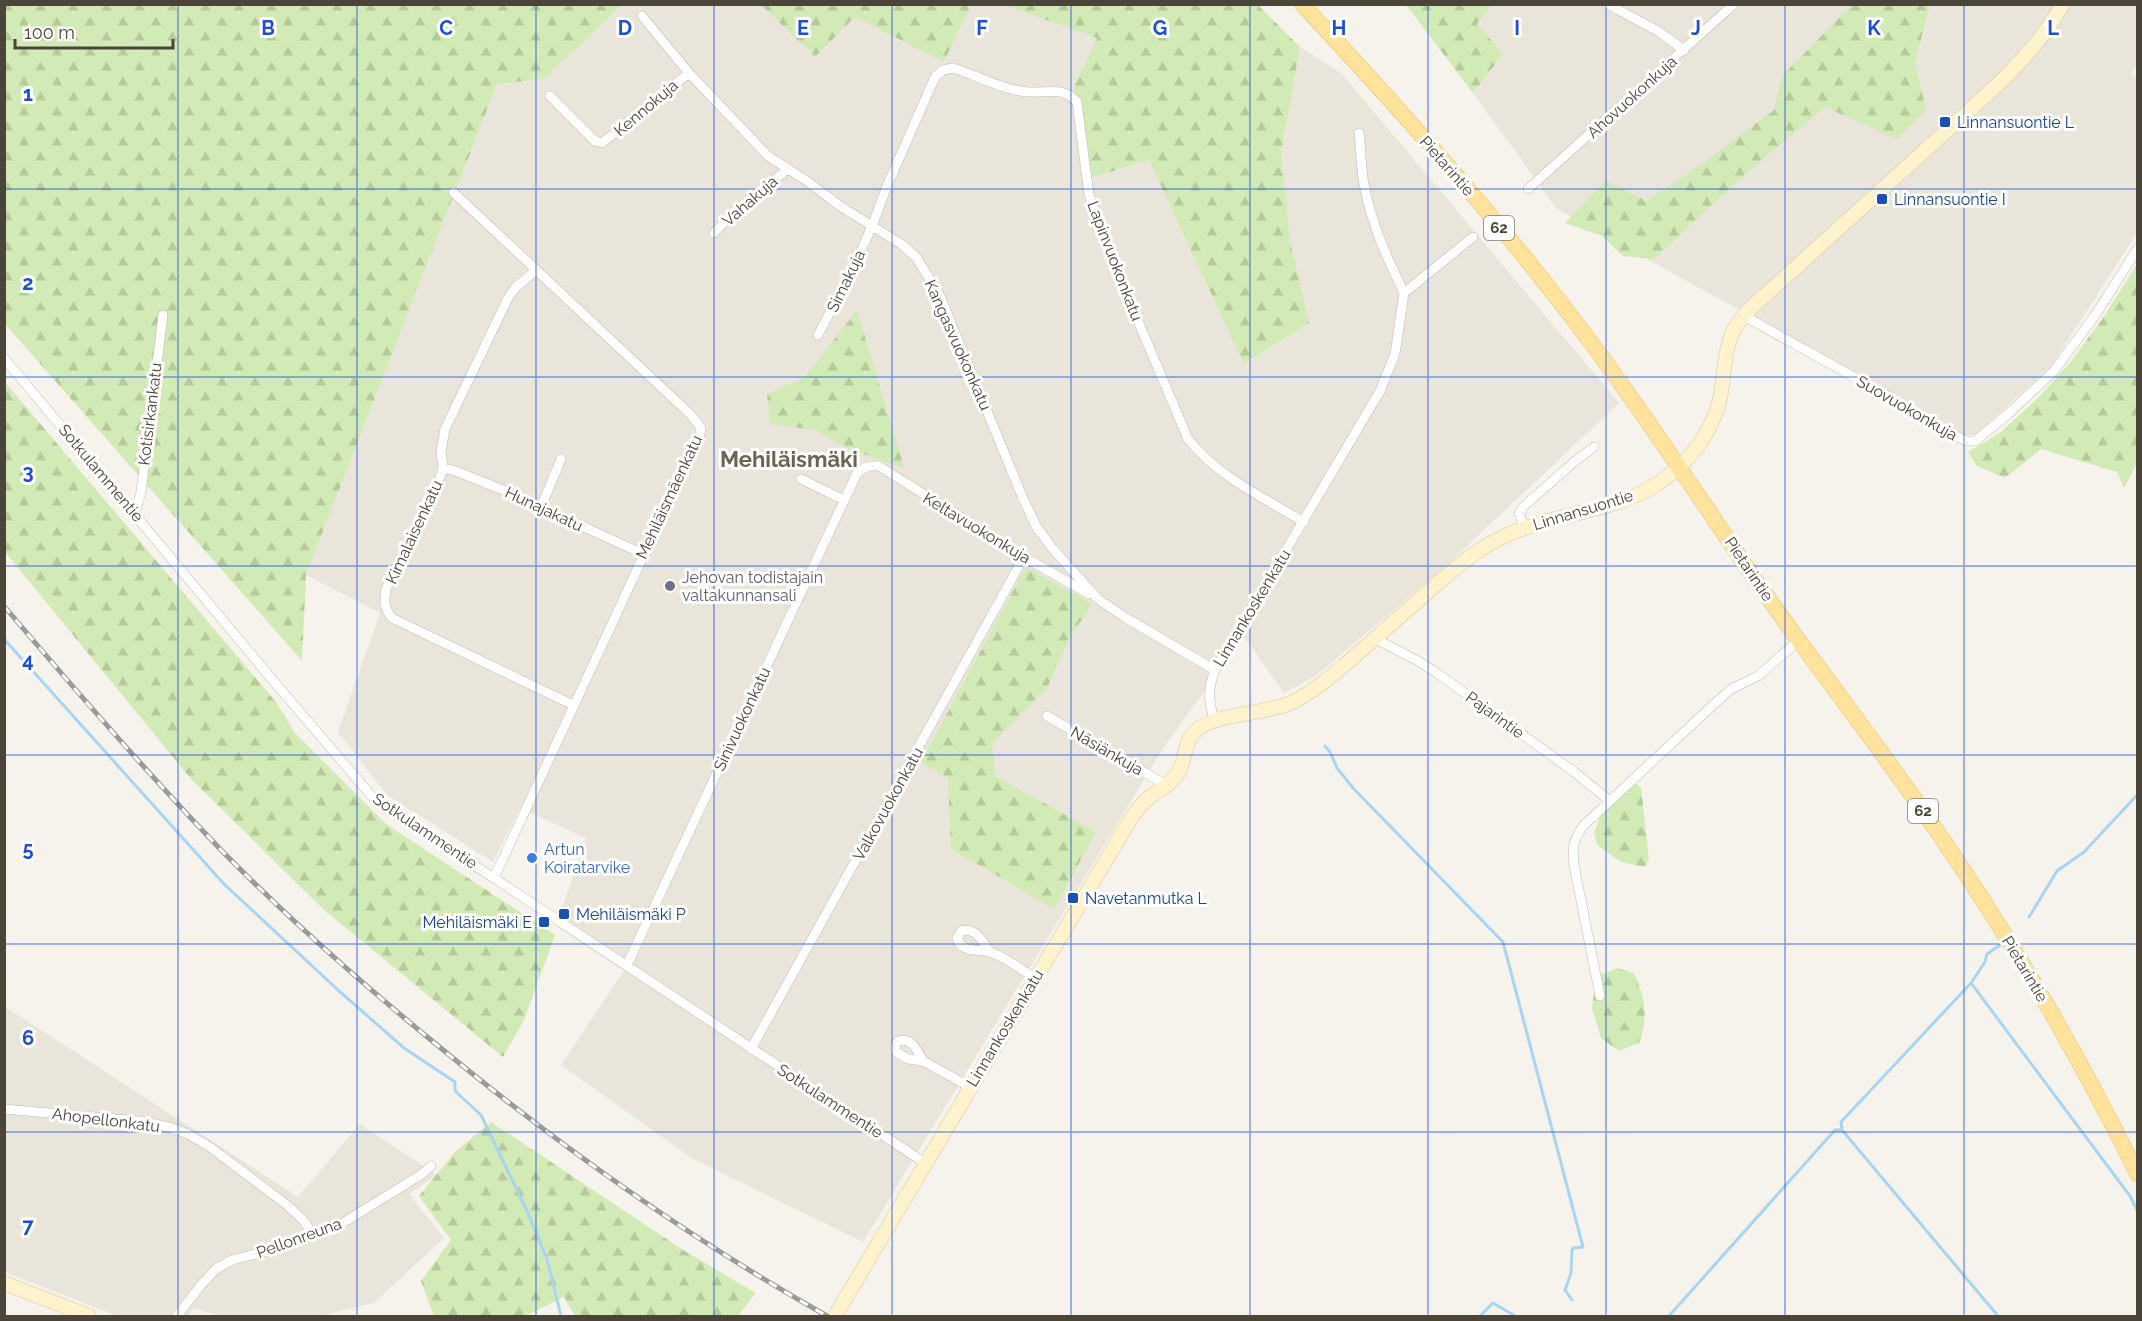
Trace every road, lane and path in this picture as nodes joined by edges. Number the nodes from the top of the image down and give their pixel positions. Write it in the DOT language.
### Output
graph roads {
  1 [pos="1302,4"];
  2 [pos="1607,4"];
  3 [pos="1734,4"];
  4 [pos="2063,4"];
  5 [pos="642,16"];
  6 [pos="1684,50"];
  7 [pos="689,73"];
  8 [pos="550,96"];
  9 [pos="1359,133"];
  10 [pos="787,170"];
  11 [pos="1528,189"];
  12 [pos="453,192"];
  13 [pos="872,226"];
  14 [pos="714,233"];
  15 [pos="1473,237"];
  16 [pos="2138,248"];
  17 [pos="536,270"];
  18 [pos="1404,293"];
  19 [pos="162,315"];
  20 [pos="1744,316"];
  21 [pos="818,335"];
  22 [pos="4,358"];
  23 [pos="1594,447"];
  24 [pos="561,459"];
  25 [pos="1679,467"];
  26 [pos="443,469"];
  27 [pos="857,473"];
  28 [pos="801,479"];
  29 [pos="844,500"];
  30 [pos="541,507"];
  31 [pos="135,513"];
  32 [pos="1304,522"];
  33 [pos="1525,528"];
  34 [pos="643,554"];
  35 [pos="1024,557"];
  36 [pos="1098,599"];
  37 [pos="1374,638"];
  38 [pos="1799,640"];
  39 [pos="1215,670"];
  40 [pos="573,705"];
  41 [pos="1047,716"];
  42 [pos="1214,721"];
  43 [pos="1168,786"];
  44 [pos="1610,801"];
  45 [pos="494,878"];
  46 [pos="990,952"];
  47 [pos="627,965"];
  48 [pos="1035,978"];
  49 [pos="1600,996"];
  50 [pos="751,1049"];
  51 [pos="923,1061"];
  52 [pos="970,1087"];
  53 [pos="4,1109"];
  54 [pos="925,1163"];
  55 [pos="431,1166"];
  56 [pos="2138,1175"];
  57 [pos="313,1235"];
  58 [pos="4,1283"];
  59 [pos="89,1317"];
  60 [pos="177,1317"];
  61 [pos="835,1317"];
  1 -- 25 [label="main road, Pietarintie / 62"];
  2 -- 6 [label="street"];
  3 -- 6 [label="street, Ahovuokonkuja"];
  4 -- 20 [label="street, Linnansuontie"];
  5 -- 7 [label="street, Kangasvuokonkatu"];
  6 -- 11 [label="street, Ahovuokonkuja"];
  7 -- 8 [label="street, Kennokuja"];
  7 -- 10 [label="street, Kangasvuokonkatu"];
  9 -- 18 [label="street"];
  10 -- 13 [label="street, Kangasvuokonkatu"];
  10 -- 14 [label="street, Vahakuja"];
  12 -- 17 [label="street, Mehiläismäenkatu"];
  13 -- 21 [label="street, Simakuja"];
  13 -- 32 [label="street, Lapinvuokonkatu"];
  13 -- 36 [label="street, Kangasvuokonkatu"];
  15 -- 18 [label="street"];
  16 -- 20 [label="street, Suovuokonkuja"];
  17 -- 26 [label="street, Kimalaisenkatu"];
  17 -- 34 [label="street, Mehiläismäenkatu"];
  18 -- 32 [label="street, Linnankoskenkatu"];
  19 -- 31 [label="street, Kotisirkankatu"];
  20 -- 25 [label="street, Linnansuontie"];
  22 -- 31 [label="street, Sotkulammentie"];
  23 -- 33 [label="street"];
  24 -- 30 [label="street"];
  25 -- 33 [label="street, Linnansuontie"];
  25 -- 38 [label="main road, Pietarintie / 62"];
  26 -- 30 [label="street, Hunajakatu"];
  26 -- 40 [label="street, Kimalaisenkatu"];
  27 -- 29 [label="street, Sinivuokonkatu"];
  27 -- 35 [label="street, Keltavuokonkuja"];
  28 -- 29 [label="street"];
  29 -- 47 [label="street, Sinivuokonkatu"];
  30 -- 34 [label="street, Hunajakatu"];
  31 -- 45 [label="street, Sotkulammentie"];
  32 -- 39 [label="street, Linnankoskenkatu"];
  33 -- 37 [label="street, Linnansuontie"];
  34 -- 40 [label="street, Mehiläismäenkatu"];
  35 -- 36 [label="street, Keltavuokonkuja"];
  35 -- 50 [label="street, Valkovuokonkatu"];
  36 -- 39 [label="street, Kangasvuokonkatu"];
  37 -- 42 [label="street, Linnansuontie"];
  37 -- 44 [label="street, Pajarintie"];
  38 -- 44 [label="street"];
  38 -- 56 [label="main road, Pietarintie / 62"];
  39 -- 42 [label="street, Linnankoskenkatu"];
  40 -- 45 [label="street, Mehiläismäenkatu"];
  41 -- 43 [label="street, Näsiänkuja"];
  42 -- 43 [label="street, Linnankoskenkatu"];
  43 -- 48 [label="street, Linnankoskenkatu"];
  44 -- 49 [label="street"];
  45 -- 47 [label="street, Sotkulammentie"];
  46 -- 48 [label="street"];
  47 -- 50 [label="street, Sotkulammentie"];
  48 -- 52 [label="street, Linnankoskenkatu"];
  50 -- 54 [label="street, Sotkulammentie"];
  51 -- 52 [label="street"];
  52 -- 54 [label="street, Linnankoskenkatu"];
  53 -- 57 [label="street, Ahopellonkatu"];
  54 -- 61 [label="street, Linnankoskenkatu"];
  55 -- 57 [label="street, Pellonreuna"];
  57 -- 60 [label="street, Pellonreuna"];
  58 -- 59 [label="street"];
}
